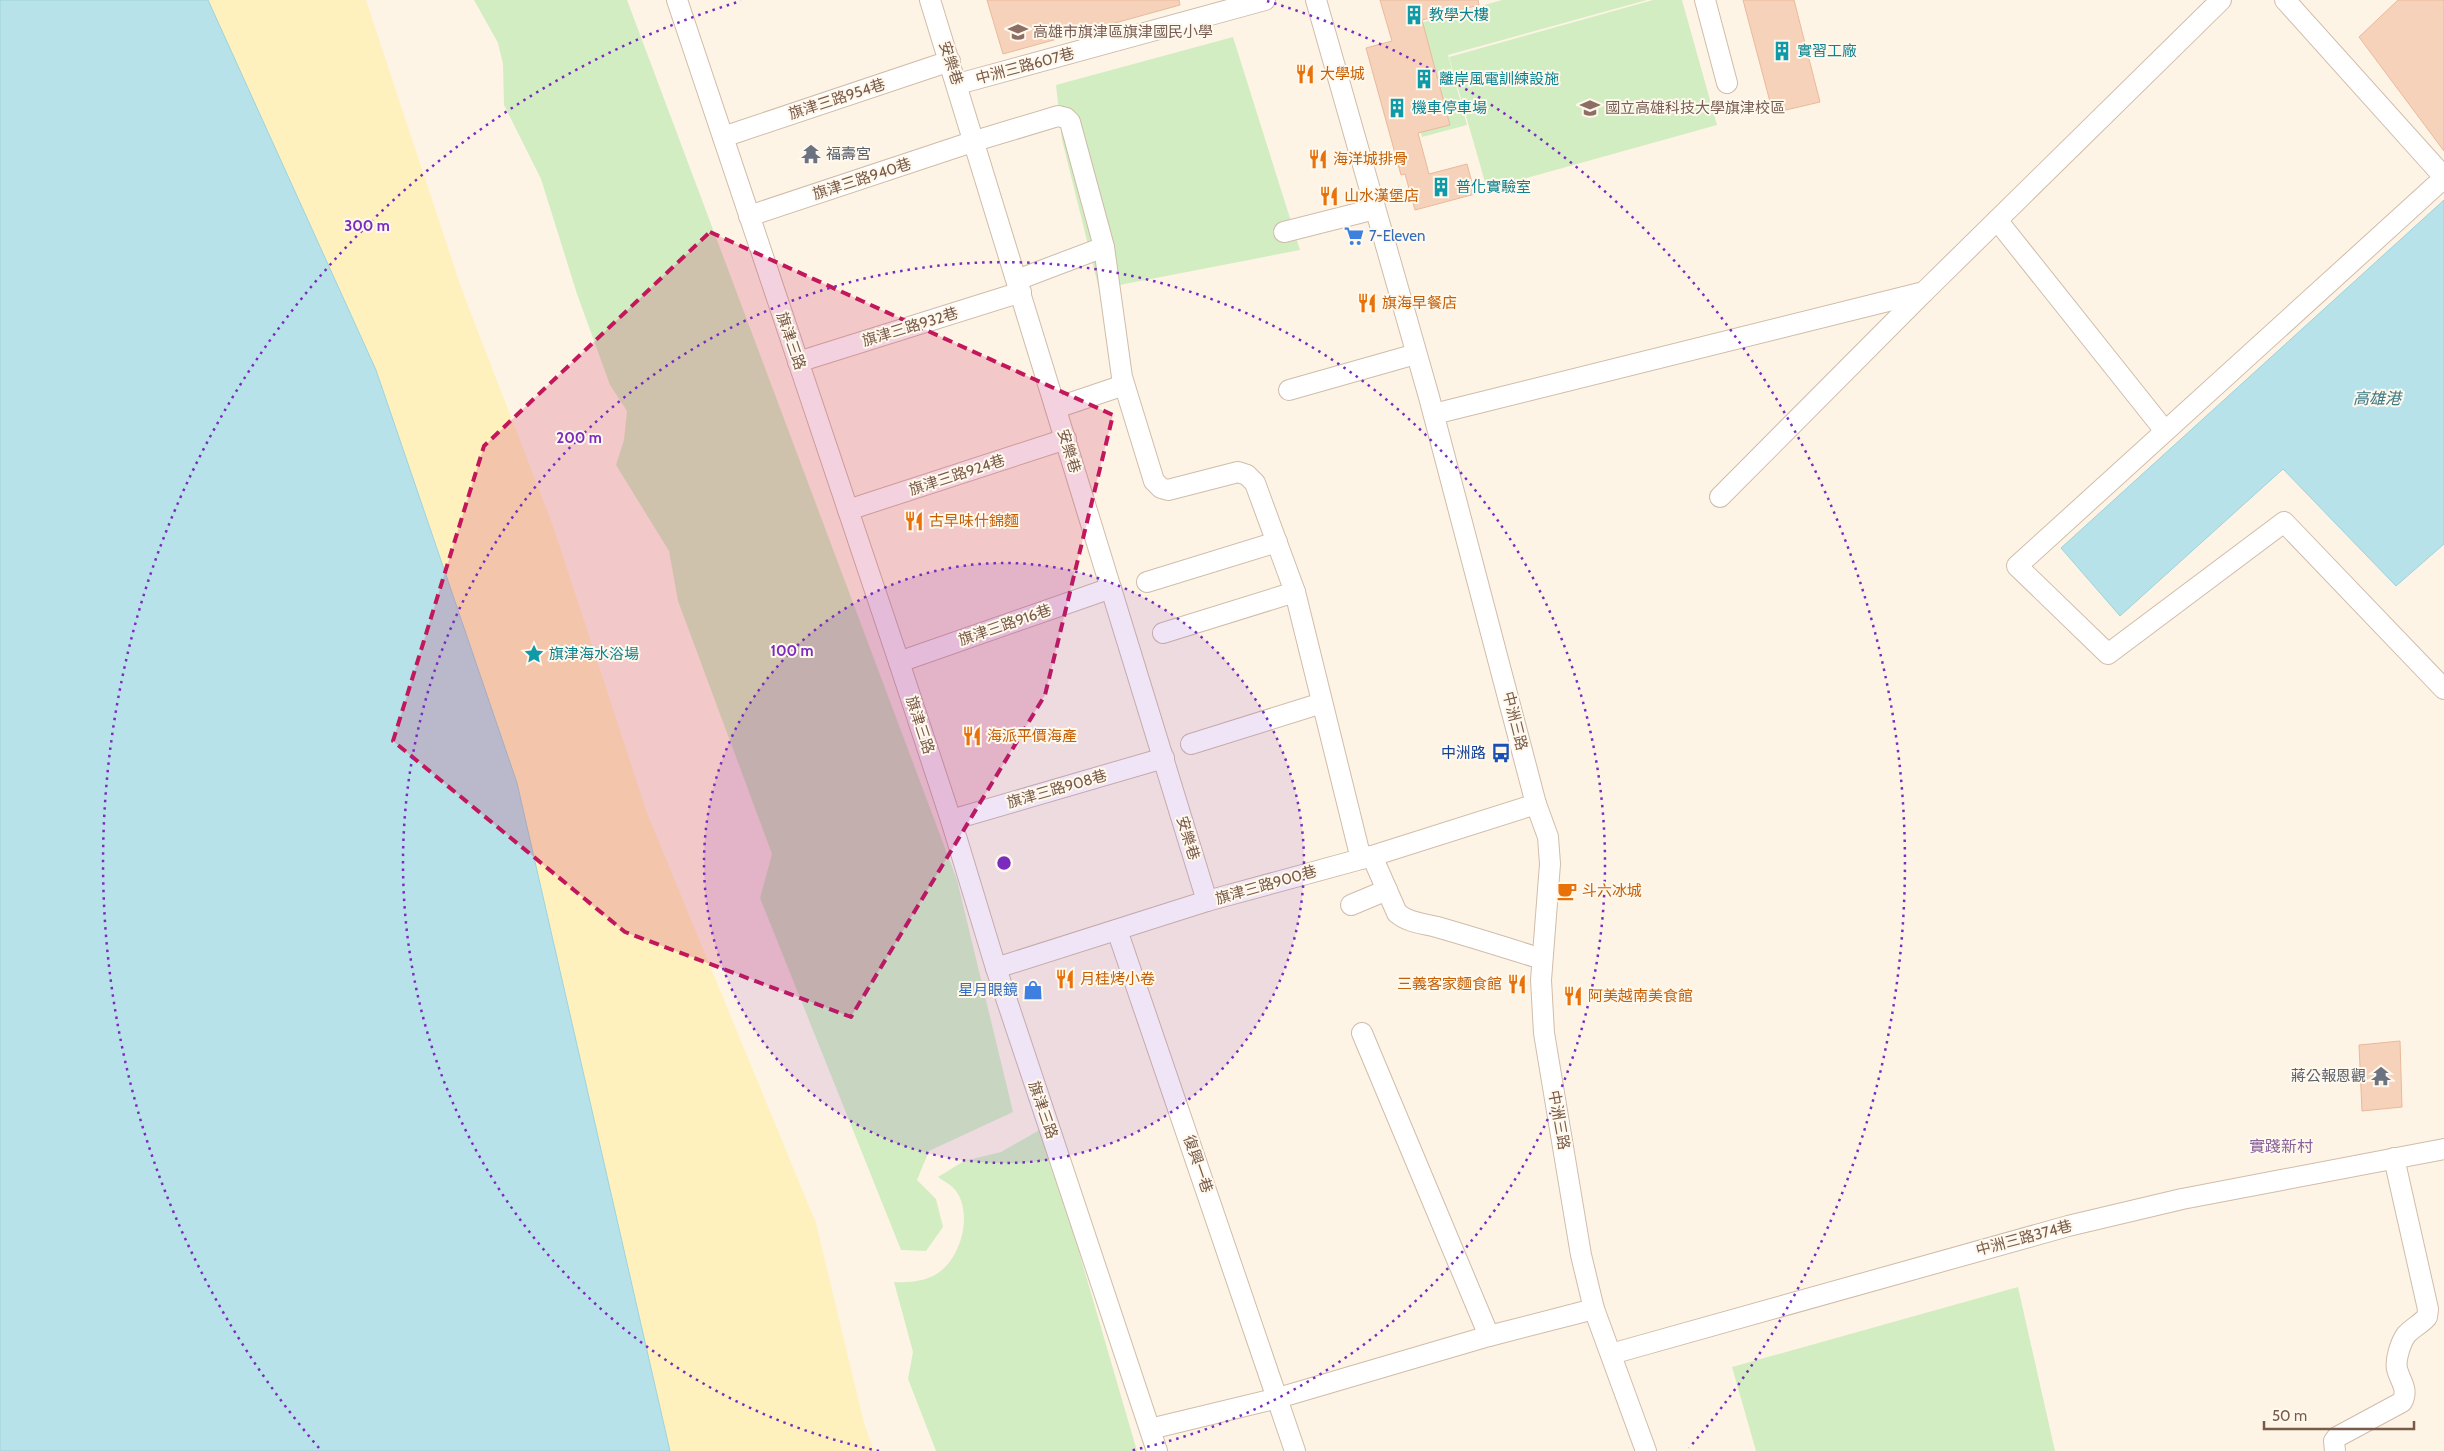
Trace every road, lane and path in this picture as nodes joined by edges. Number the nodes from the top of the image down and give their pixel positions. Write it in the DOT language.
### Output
graph roads {
  1 [pos="677,0"];
  2 [pos="930,0"];
  3 [pos="1265,0"];
  4 [pos="1316,0"];
  5 [pos="1705,0"];
  6 [pos="2221,0"];
  7 [pos="2285,0"];
  8 [pos="950,61"];
  9 [pos="1727,83"];
  10 [pos="958,84"];
  11 [pos="723,137"];
  12 [pos="975,141"];
  13 [pos="2444,178"];
  14 [pos="1375,209"];
  15 [pos="750,216"];
  16 [pos="1997,220"];
  17 [pos="1284,232"];
  18 [pos="1104,247"];
  19 [pos="1019,286"];
  20 [pos="1924,292"];
  21 [pos="1416,354"];
  22 [pos="798,362"];
  23 [pos="1124,385"];
  24 [pos="1289,390"];
  25 [pos="1056,408"];
  26 [pos="1434,414"];
  27 [pos="2165,431"];
  28 [pos="1066,439"];
  29 [pos="1720,497"];
  30 [pos="848,510"];
  31 [pos="1277,542"];
  32 [pos="1146,582"];
  33 [pos="1111,588"];
  34 [pos="1295,592"];
  35 [pos="1163,634"];
  36 [pos="899,662"];
  37 [pos="2444,689"];
  38 [pos="1322,704"];
  39 [pos="1191,744"];
  40 [pos="1164,758"];
  41 [pos="1536,804"];
  42 [pos="951,820"];
  43 [pos="1367,857"];
  44 [pos="1387,890"];
  45 [pos="1208,902"];
  46 [pos="1351,905"];
  47 [pos="1118,930"];
  48 [pos="1542,959"];
  49 [pos="996,968"];
  50 [pos="1362,1033"];
  51 [pos="2444,1149"];
  52 [pos="2394,1158"];
  53 [pos="1594,1309"];
  54 [pos="1489,1336"];
  55 [pos="1611,1354"];
  56 [pos="1278,1398"];
  57 [pos="1150,1429"];
  58 [pos="1157,1451"];
  59 [pos="1295,1451"];
  60 [pos="1646,1451"];
  61 [pos="2335,1451"];
  1 -- 11 [label="street, 旗津三路"];
  2 -- 8 [label="street, 安樂巷"];
  3 -- 10 [label="street, 中洲三路607巷"];
  4 -- 14 [label="street, 中洲三路"];
  5 -- 9 [label="street"];
  6 -- 16 [label="street"];
  7 -- 13 [label="street"];
  8 -- 10 [label="street, 安樂巷"];
  8 -- 11 [label="street, 旗津三路954巷"];
  10 -- 12 [label="street, 安樂巷"];
  11 -- 15 [label="street, 旗津三路"];
  12 -- 15 [label="street, 旗津三路940巷"];
  12 -- 18 [label="street, 旗津三路940巷"];
  12 -- 19 [label="street, 安樂巷"];
  13 -- 27 [label="street"];
  14 -- 17 [label="street"];
  14 -- 21 [label="street, 中洲三路"];
  15 -- 22 [label="street, 旗津三路"];
  16 -- 20 [label="street"];
  16 -- 27 [label="street"];
  18 -- 19 [label="street, 旗津三路932巷"];
  18 -- 23 [label="street"];
  19 -- 22 [label="street, 旗津三路932巷"];
  19 -- 25 [label="street, 安樂巷"];
  20 -- 26 [label="street"];
  20 -- 29 [label="street"];
  21 -- 24 [label="street"];
  21 -- 26 [label="street, 中洲三路"];
  22 -- 30 [label="street, 旗津三路"];
  23 -- 25 [label="street"];
  23 -- 31 [label="street"];
  25 -- 28 [label="street, 安樂巷"];
  26 -- 41 [label="street, 中洲三路"];
  27 -- 37 [label="street"];
  28 -- 30 [label="street, 旗津三路924巷"];
  28 -- 33 [label="street, 安樂巷"];
  30 -- 36 [label="street, 旗津三路"];
  31 -- 32 [label="street"];
  31 -- 34 [label="street"];
  33 -- 36 [label="street, 旗津三路916巷"];
  33 -- 40 [label="street, 安樂巷"];
  34 -- 35 [label="street"];
  34 -- 38 [label="street"];
  36 -- 42 [label="street, 旗津三路"];
  38 -- 39 [label="street"];
  38 -- 43 [label="street"];
  40 -- 42 [label="street, 旗津三路908巷"];
  40 -- 45 [label="street, 安樂巷"];
  41 -- 43 [label="street, 旗津三路900巷"];
  41 -- 48 [label="street, 中洲三路"];
  42 -- 49 [label="street, 旗津三路"];
  43 -- 44 [label="street"];
  43 -- 45 [label="street, 旗津三路900巷"];
  44 -- 46 [label="street"];
  44 -- 48 [label="street"];
  45 -- 47 [label="street, 旗津三路900巷"];
  47 -- 49 [label="street, 旗津三路900巷"];
  47 -- 56 [label="street, 復興一巷"];
  48 -- 53 [label="street, 中洲三路"];
  49 -- 57 [label="street, 旗津三路"];
  50 -- 54 [label="street"];
  51 -- 52 [label="street, 中洲三路374巷"];
  52 -- 55 [label="street, 中洲三路374巷"];
  52 -- 61 [label="street"];
  53 -- 54 [label="street"];
  53 -- 55 [label="street, 中洲三路"];
  54 -- 56 [label="street"];
  55 -- 60 [label="street, 中洲三路"];
  56 -- 57 [label="street"];
  56 -- 59 [label="street, 復興一巷"];
  57 -- 58 [label="street, 旗津三路"];
}
